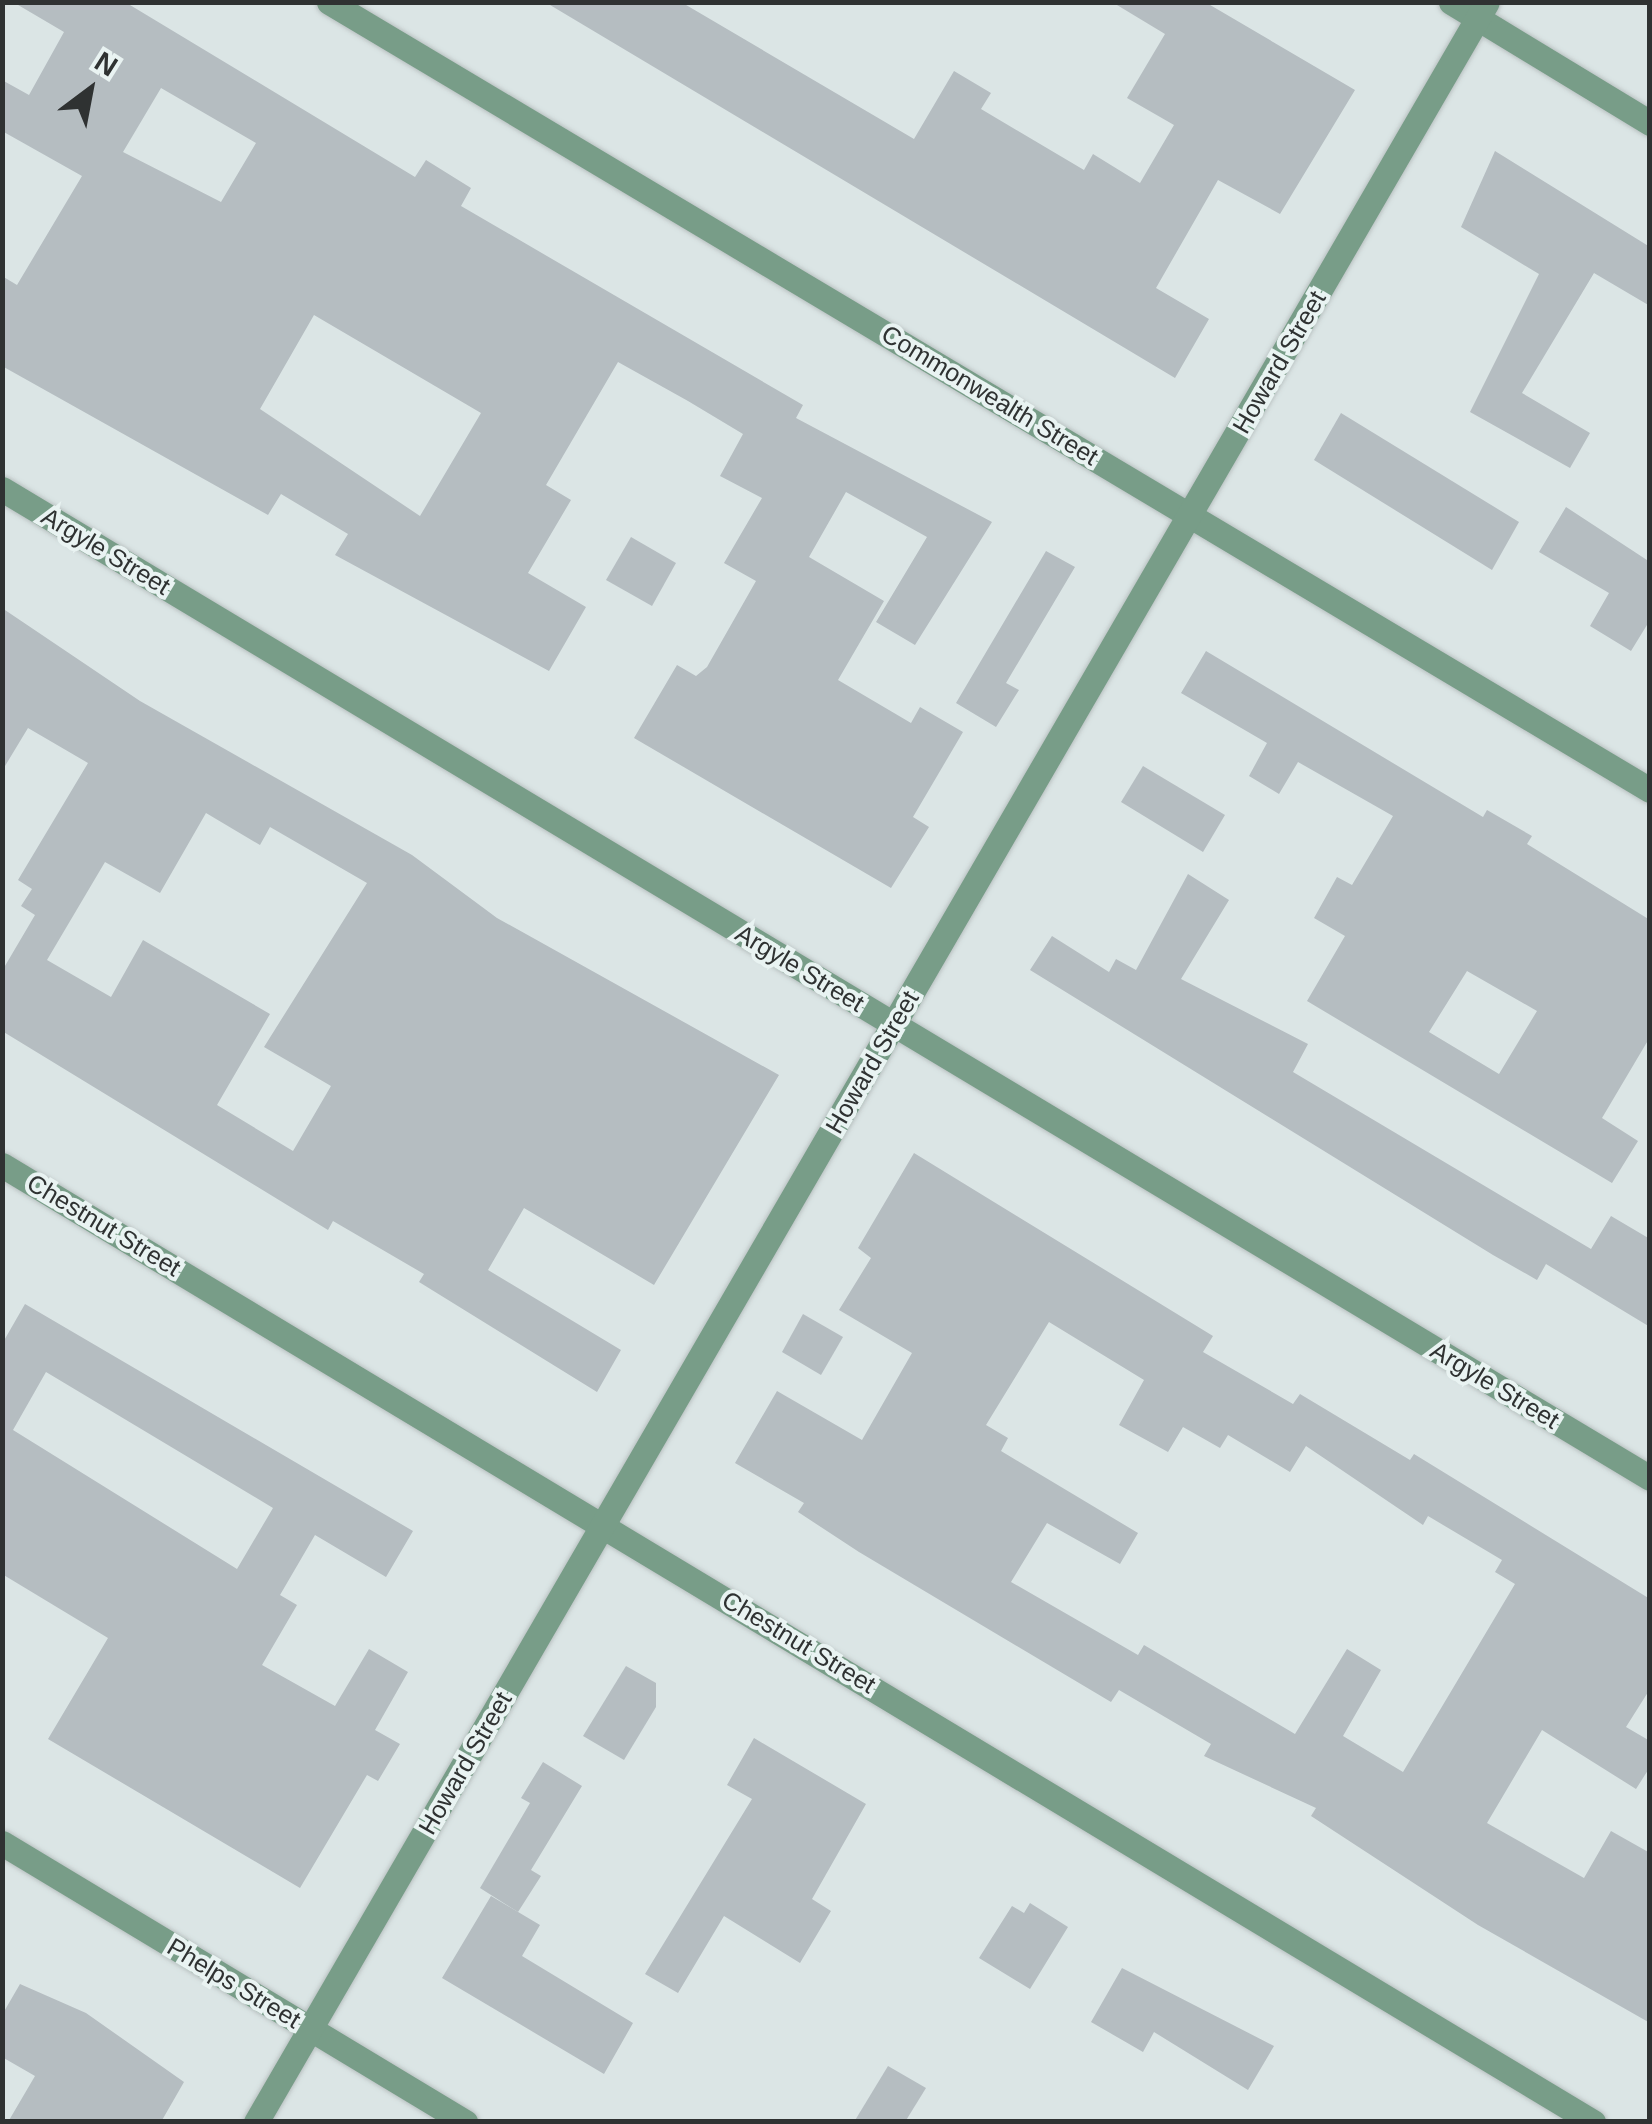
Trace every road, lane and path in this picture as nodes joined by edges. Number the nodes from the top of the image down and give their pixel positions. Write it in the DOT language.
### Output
graph roads {
  1 [pos="329,2"];
  2 [pos="1451,2"];
  3 [pos="1483,10"];
  4 [pos="1650,123"];
  5 [pos="2,489"];
  6 [pos="1190,514"];
  7 [pos="1650,790"];
  8 [pos="894,1024"];
  9 [pos="2,1165"];
  10 [pos="1650,1478"];
  11 [pos="604,1525"];
  12 [pos="2,1843"];
  13 [pos="310,2029"];
  14 [pos="256,2122"];
  15 [pos="465,2122"];
  16 [pos="1593,2122"];
  1 -- 6 [label="street, Commonwealth Street"];
  2 -- 3 [label="street"];
  3 -- 4 [label="street"];
  3 -- 6 [label="street, Howard Street"];
  5 -- 8 [label="street, Argyle Street"];
  6 -- 7 [label="street, Commonwealth Street"];
  6 -- 8 [label="street, Howard Street"];
  8 -- 10 [label="street, Argyle Street"];
  8 -- 11 [label="street, Howard Street"];
  9 -- 11 [label="street, Chestnut Street"];
  11 -- 13 [label="street, Howard Street"];
  11 -- 16 [label="street, Chestnut Street"];
  12 -- 13 [label="street, Phelps Street"];
  13 -- 14 [label="street, Howard Street"];
  13 -- 15 [label="street, Phelps Street"];
}
